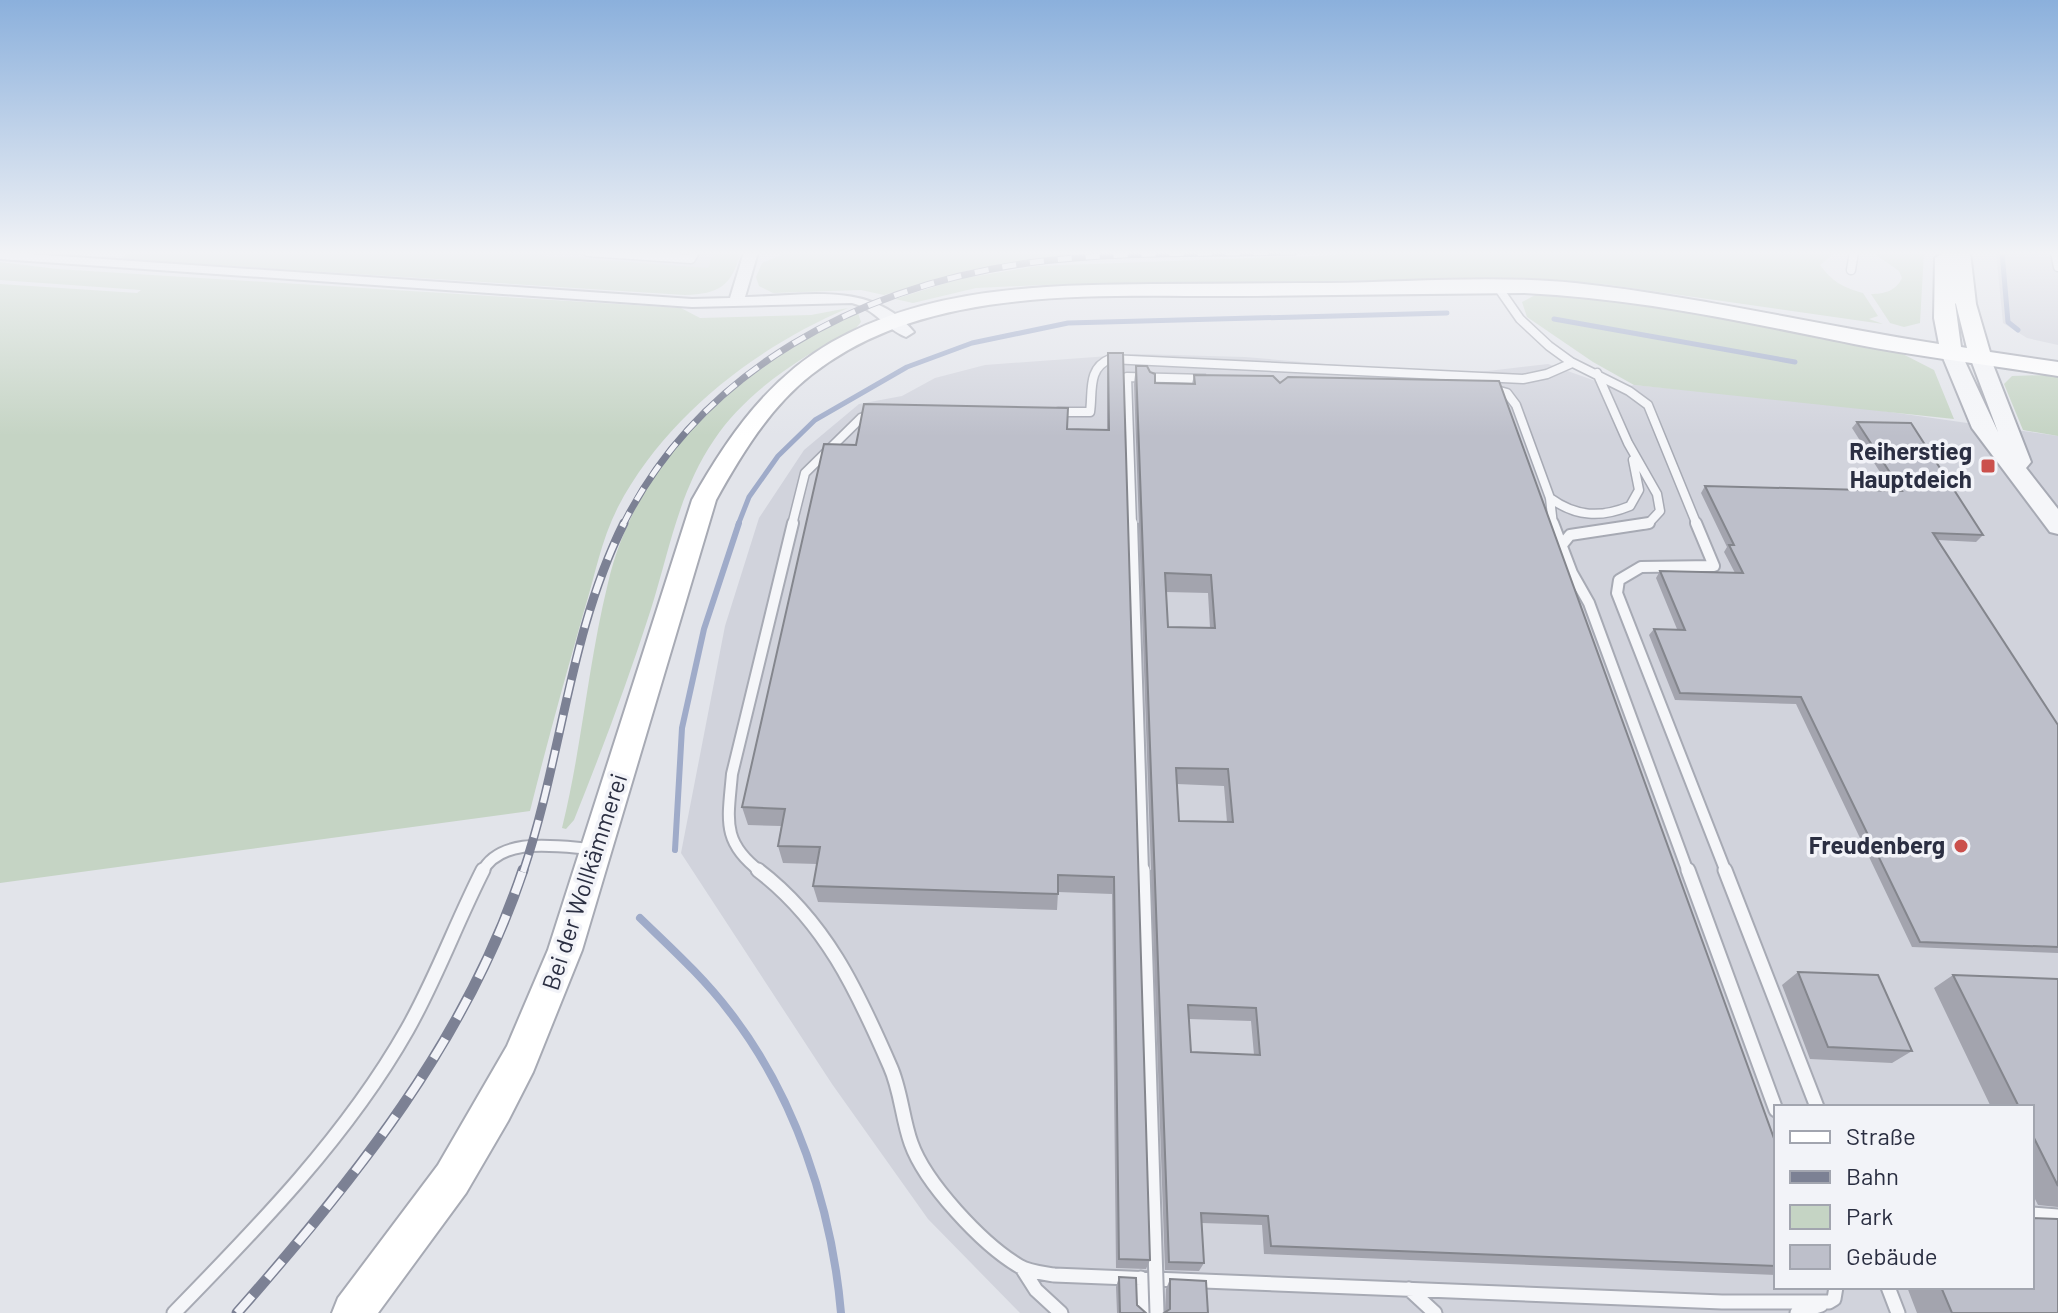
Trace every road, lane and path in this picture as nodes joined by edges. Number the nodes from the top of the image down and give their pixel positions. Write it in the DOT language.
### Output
graph roads {
  1 [pos="882,313"];
  2 [pos="961,313"];
  3 [pos="1514,313"];
  4 [pos="1733,313"];
  5 [pos="1945,313"];
  6 [pos="1968,313"];
  7 [pos="1970,325"];
  8 [pos="900,327"];
  9 [pos="1950,348"];
  10 [pos="1979,352"];
  11 [pos="2035,356"];
  12 [pos="2058,360"];
  13 [pos="1572,363"];
  14 [pos="1306,369"];
  15 [pos="2058,369"];
  16 [pos="1597,373"];
  17 [pos="1290,374"];
  18 [pos="1372,382"];
  19 [pos="1152,385"];
  20 [pos="1498,389"];
  21 [pos="1482,390"];
  22 [pos="893,411"];
  23 [pos="1043,412"];
  24 [pos="1628,443"];
  25 [pos="2034,495"];
  26 [pos="1550,498"];
  27 [pos="2058,526"];
  28 [pos="1561,546"];
  29 [pos="595,849"];
  30 [pos="1774,1105"];
  31 [pos="1816,1105"];
  32 [pos="2034,1214"];
  33 [pos="2058,1216"];
  34 [pos="1022,1268"];
  35 [pos="1141,1278"];
  36 [pos="1409,1289"];
  37 [pos="1836,1289"];
  38 [pos="1889,1289"];
  39 [pos="1829,1302"];
  40 [pos="174,1313"];
  41 [pos="353,1313"];
  42 [pos="1061,1313"];
  43 [pos="1143,1313"];
  44 [pos="1157,1313"];
  45 [pos="1435,1313"];
  46 [pos="1797,1313"];
  47 [pos="1898,1313"];
  1 -- 8 [label="street"];
  2 -- 8 [label="main road, Bei der Wollkämmerei"];
  3 -- 13 [label="lane"];
  4 -- 9 [label="main road, Bei der Wollkämmerei"];
  5 -- 9 [label="main road"];
  6 -- 7 [label="main road"];
  7 -- 10 [label="main road"];
  7 -- 11 [label="main road"];
  8 -- 29 [label="main road, Bei der Wollkämmerei"];
  9 -- 10 [label="main road, Bei der Wollkämmerei"];
  9 -- 25 [label="street"];
  10 -- 11 [label="main road"];
  10 -- 15 [label="main road"];
  10 -- 25 [label="street"];
  11 -- 12 [label="main road"];
  13 -- 14 [label="lane"];
  13 -- 16 [label="lane"];
  14 -- 17 [label="lane"];
  14 -- 23 [label="lane"];
  16 -- 24 [label="lane"];
  16 -- 31 [label="lane"];
  18 -- 20 [label="lane"];
  19 -- 44 [label="lane, bridge"];
  20 -- 21 [label="lane"];
  20 -- 26 [label="lane"];
  22 -- 34 [label="lane"];
  24 -- 26 [label="lane"];
  24 -- 28 [label="lane"];
  25 -- 27 [label="street"];
  26 -- 28 [label="lane"];
  28 -- 30 [label="lane"];
  29 -- 40 [label="lane"];
  29 -- 41 [label="main road, Bei der Wollkämmerei"];
  32 -- 33 [label="lane"];
  34 -- 35 [label="lane"];
  34 -- 42 [label="lane"];
  35 -- 36 [label="lane"];
  35 -- 43 [label="lane"];
  36 -- 39 [label="lane"];
  36 -- 45 [label="lane"];
  37 -- 39 [label="lane"];
  38 -- 47 [label="lane"];
  39 -- 46 [label="lane"];
}
